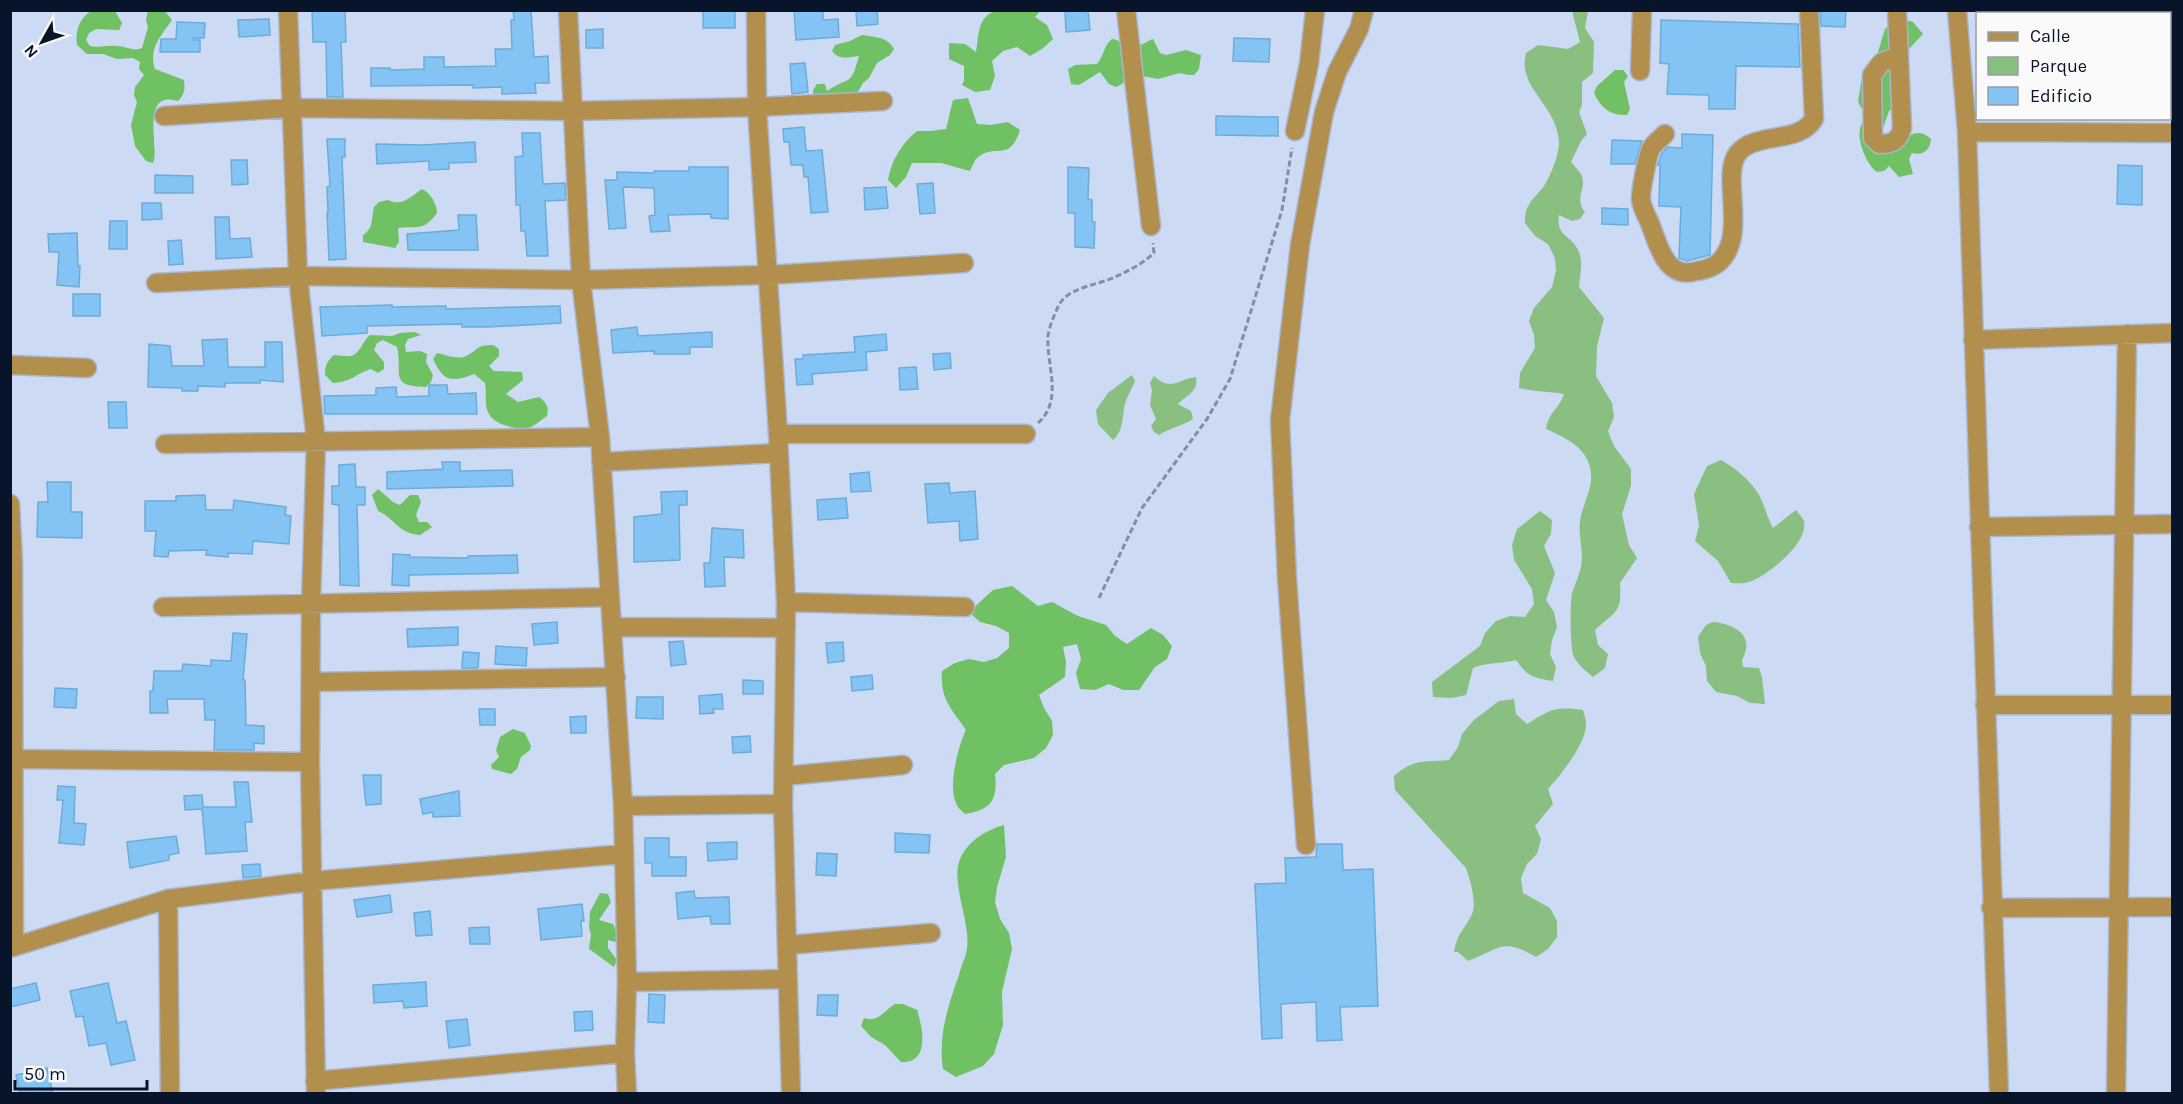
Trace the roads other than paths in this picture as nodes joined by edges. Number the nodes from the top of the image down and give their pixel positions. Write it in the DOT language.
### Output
graph roads {
  1 [pos="288,10"];
  2 [pos="568,10"];
  3 [pos="756,10"];
  4 [pos="1126,10"];
  5 [pos="1316,10"];
  6 [pos="1364,10"];
  7 [pos="1642,10"];
  8 [pos="1809,10"];
  9 [pos="1897,10"];
  10 [pos="1957,10"];
  11 [pos="1899,55"];
  12 [pos="1640,71"];
  13 [pos="883,100"];
  14 [pos="757,107"];
  15 [pos="290,108"];
  16 [pos="573,111"];
  17 [pos="164,116"];
  18 [pos="1295,131"];
  19 [pos="1967,132"];
  20 [pos="2172,133"];
  21 [pos="1665,134"];
  22 [pos="1150,226"];
  23 [pos="964,263"];
  24 [pos="768,275"];
  25 [pos="298,276"];
  26 [pos="581,280"];
  27 [pos="156,283"];
  28 [pos="2172,333"];
  29 [pos="2127,334"];
  30 [pos="1973,340"];
  31 [pos="10,365"];
  32 [pos="87,368"];
  33 [pos="778,434"];
  34 [pos="1026,434"];
  35 [pos="600,437"];
  36 [pos="316,441"];
  37 [pos="165,444"];
  38 [pos="777,453"];
  39 [pos="601,462"];
  40 [pos="10,504"];
  41 [pos="2172,524"];
  42 [pos="2124,525"];
  43 [pos="1979,527"];
  44 [pos="12,562"];
  45 [pos="610,597"];
  46 [pos="786,602"];
  47 [pos="311,603"];
  48 [pos="163,607"];
  49 [pos="965,607"];
  50 [pos="612,627"];
  51 [pos="786,628"];
  52 [pos="616,677"];
  53 [pos="311,682"];
  54 [pos="1985,705"];
  55 [pos="2121,705"];
  56 [pos="2172,705"];
  57 [pos="14,759"];
  58 [pos="310,762"];
  59 [pos="903,765"];
  60 [pos="784,776"];
  61 [pos="783,804"];
  62 [pos="623,806"];
  63 [pos="1306,845"];
  64 [pos="623,854"];
  65 [pos="313,881"];
  66 [pos="168,899"];
  67 [pos="2118,907"];
  68 [pos="2172,907"];
  69 [pos="1991,908"];
  70 [pos="931,933"];
  71 [pos="788,945"];
  72 [pos="12,947"];
  73 [pos="788,979"];
  74 [pos="627,982"];
  75 [pos="625,1053"];
  76 [pos="316,1087"];
  77 [pos="170,1094"];
  78 [pos="627,1094"];
  79 [pos="791,1094"];
  80 [pos="1999,1094"];
  81 [pos="2115,1094"];
  1 -- 15 [label="street"];
  2 -- 16 [label="street"];
  3 -- 14 [label="street"];
  4 -- 22 [label="street"];
  5 -- 18 [label="street"];
  6 -- 63 [label="street"];
  7 -- 12 [label="street"];
  8 -- 21 [label="street"];
  9 -- 11 [label="street"];
  10 -- 19 [label="street"];
  13 -- 14 [label="street"];
  14 -- 16 [label="street"];
  14 -- 24 [label="street"];
  15 -- 16 [label="street"];
  15 -- 17 [label="street"];
  15 -- 25 [label="street"];
  16 -- 26 [label="street"];
  19 -- 20 [label="street"];
  19 -- 30 [label="street"];
  23 -- 24 [label="street"];
  24 -- 26 [label="street"];
  24 -- 33 [label="street"];
  25 -- 26 [label="street"];
  25 -- 27 [label="street"];
  25 -- 36 [label="street"];
  26 -- 35 [label="street"];
  28 -- 29 [label="street"];
  29 -- 30 [label="street"];
  29 -- 42 [label="street"];
  30 -- 43 [label="street"];
  31 -- 32 [label="street"];
  33 -- 34 [label="street"];
  33 -- 38 [label="street"];
  35 -- 36 [label="street"];
  35 -- 39 [label="street"];
  36 -- 37 [label="street"];
  36 -- 47 [label="street"];
  38 -- 39 [label="street"];
  38 -- 46 [label="street"];
  39 -- 45 [label="street"];
  40 -- 44 [label="street"];
  41 -- 42 [label="street"];
  42 -- 43 [label="street"];
  42 -- 55 [label="street"];
  43 -- 54 [label="street"];
  44 -- 57 [label="street"];
  45 -- 47 [label="street"];
  45 -- 50 [label="street"];
  46 -- 49 [label="street"];
  46 -- 51 [label="street"];
  47 -- 48 [label="street"];
  47 -- 53 [label="street"];
  50 -- 51 [label="street"];
  50 -- 52 [label="street"];
  51 -- 60 [label="street"];
  52 -- 53 [label="street"];
  52 -- 62 [label="street"];
  53 -- 58 [label="street"];
  54 -- 55 [label="street"];
  54 -- 69 [label="street"];
  55 -- 56 [label="street"];
  55 -- 67 [label="street"];
  57 -- 58 [label="street"];
  57 -- 72 [label="street"];
  58 -- 65 [label="street"];
  59 -- 60 [label="street"];
  60 -- 61 [label="street"];
  61 -- 62 [label="street"];
  61 -- 71 [label="street"];
  62 -- 64 [label="street"];
  64 -- 65 [label="street"];
  64 -- 74 [label="street"];
  65 -- 66 [label="street"];
  65 -- 76 [label="street"];
  66 -- 72 [label="street"];
  66 -- 77 [label="street"];
  67 -- 68 [label="street"];
  67 -- 69 [label="street"];
  67 -- 81 [label="street"];
  69 -- 80 [label="street"];
  70 -- 71 [label="street"];
  71 -- 73 [label="street"];
  73 -- 74 [label="street"];
  73 -- 79 [label="street"];
  74 -- 75 [label="street"];
  75 -- 76 [label="street"];
  75 -- 78 [label="street"];
}
